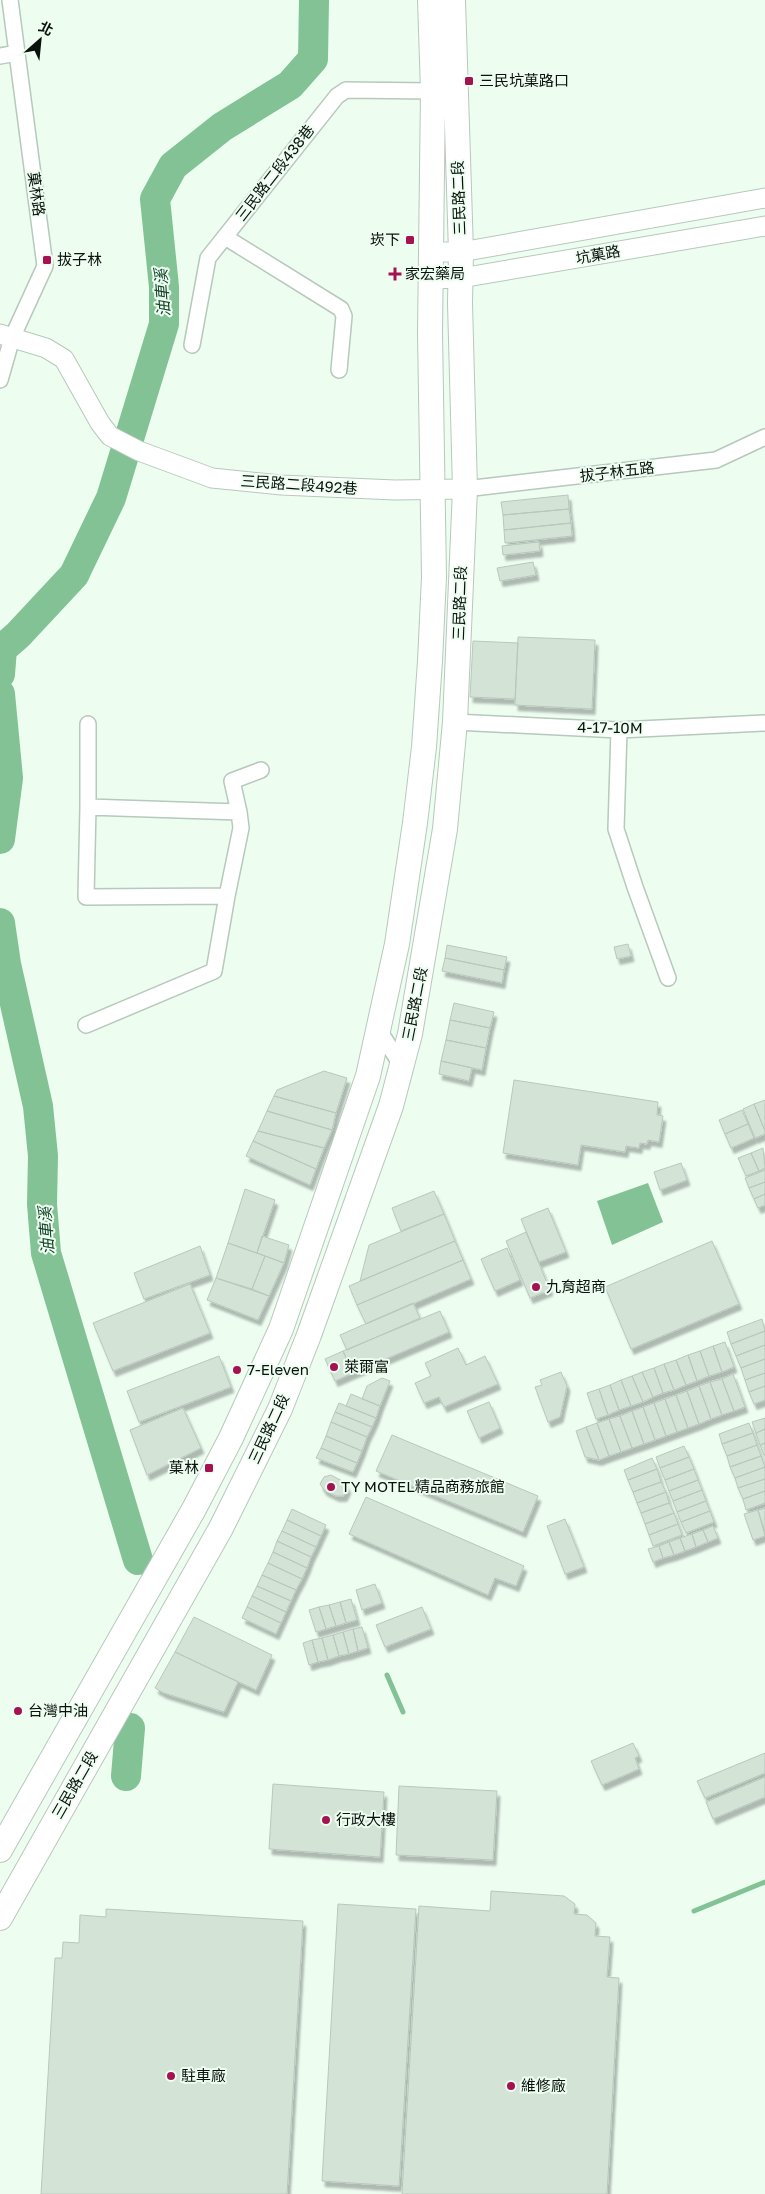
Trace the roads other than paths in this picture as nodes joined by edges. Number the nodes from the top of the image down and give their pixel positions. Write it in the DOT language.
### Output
graph roads {
  1 [pos="10,0"];
  2 [pos="430,0"];
  3 [pos="453,0"];
  4 [pos="17,54"];
  5 [pos="0,56"];
  6 [pos="433,90"];
  7 [pos="765,198"];
  8 [pos="765,226"];
  9 [pos="225,237"];
  10 [pos="432,252"];
  11 [pos="461,252"];
  12 [pos="461,278"];
  13 [pos="431,279"];
  14 [pos="6,336"];
  15 [pos="192,345"];
  16 [pos="339,370"];
  17 [pos="0,380"];
  18 [pos="765,437"];
  19 [pos="465,489"];
  20 [pos="434,490"];
  21 [pos="455,722"];
  22 [pos="765,723"];
  23 [pos="88,724"];
  24 [pos="619,730"];
  25 [pos="261,770"];
  26 [pos="88,807"];
  27 [pos="240,812"];
  28 [pos="227,896"];
  29 [pos="668,978"];
  30 [pos="86,1025"];
  31 [pos="378,1029"];
  32 [pos="402,1066"];
  33 [pos="7,1826"];
  34 [pos="0,1850"];
  35 [pos="0,1918"];
  1 -- 4 [label="street, 菓林路"];
  2 -- 6 [label="main road, 三民路二段"];
  3 -- 11 [label="main road, 三民路二段"];
  4 -- 5 [label="street"];
  4 -- 14 [label="street, 菓林路"];
  6 -- 9 [label="street, 三民路二段438巷"];
  6 -- 10 [label="main road, 三民路二段"];
  7 -- 11 [label="street, 坑菓路"];
  8 -- 12 [label="street, 坑菓路"];
  9 -- 15 [label="street, 三民路二段438巷"];
  9 -- 16 [label="street"];
  10 -- 11 [label="street, 坑菓路"];
  10 -- 13 [label="main road, 三民路二段"];
  11 -- 12 [label="main road, 三民路二段"];
  12 -- 13 [label="street, 坑菓路"];
  12 -- 19 [label="main road, 三民路二段"];
  13 -- 20 [label="main road, 三民路二段"];
  14 -- 17 [label="street, 菓林路"];
  14 -- 20 [label="street, 三民路二段492巷"];
  18 -- 19 [label="street, 拔子林五路"];
  19 -- 20 [label="street, 三民路二段492巷"];
  19 -- 21 [label="main road, 三民路二段"];
  20 -- 31 [label="main road, 三民路二段"];
  21 -- 24 [label="street, 4-17-10M"];
  21 -- 32 [label="main road, 三民路二段"];
  22 -- 24 [label="street, 4-17-10M"];
  23 -- 26 [label="street"];
  24 -- 29 [label="street"];
  25 -- 27 [label="street"];
  26 -- 27 [label="street"];
  26 -- 28 [label="street"];
  27 -- 28 [label="street"];
  28 -- 30 [label="street"];
  31 -- 32 [label="street"];
  31 -- 33 [label="main road, 三民路二段"];
  32 -- 35 [label="main road, 三民路二段"];
  33 -- 34 [label="main road, 三民路二段"];
}
